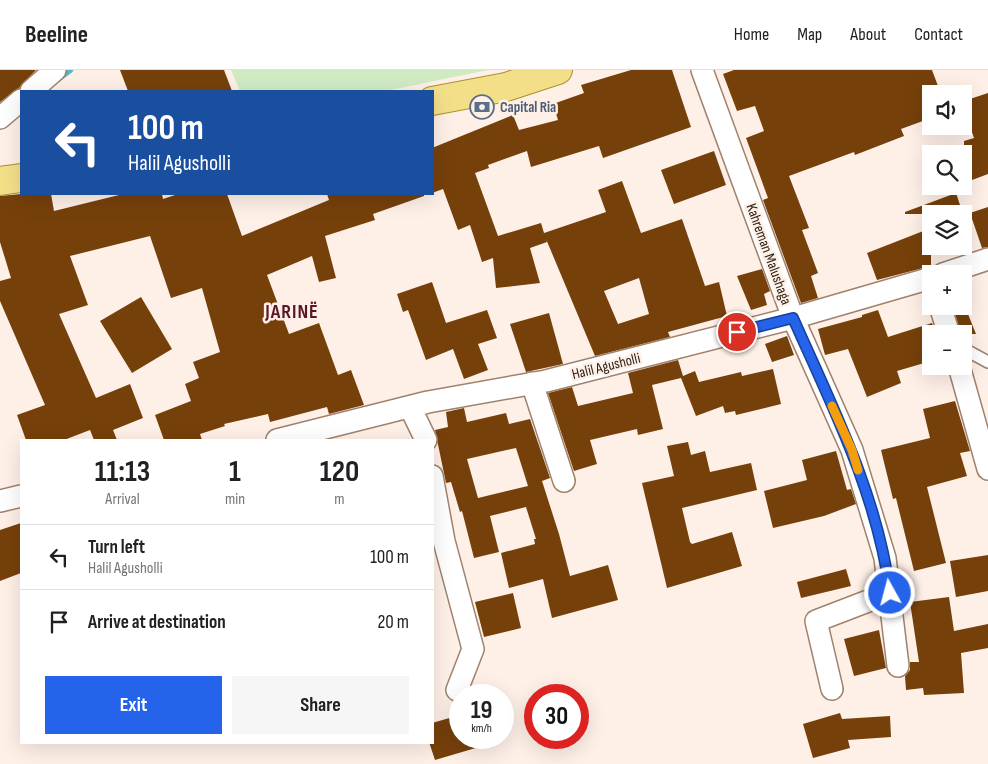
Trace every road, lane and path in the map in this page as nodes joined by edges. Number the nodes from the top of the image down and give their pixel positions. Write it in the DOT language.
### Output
graph roads {
  1 [pos="55,70"];
  2 [pos="558,70"];
  3 [pos="702,70"];
  4 [pos="32,90"];
  5 [pos="20,101"];
  6 [pos="434,101"];
  7 [pos="0,118"];
  8 [pos="20,178"];
  9 [pos="0,181"];
  10 [pos="988,259"];
  11 [pos="970,265"];
  12 [pos="922,281"];
  13 [pos="793,318"];
  14 [pos="972,353"];
  15 [pos="988,362"];
  16 [pos="962,375"];
  17 [pos="532,383"];
  18 [pos="410,407"];
  19 [pos="281,439"];
  20 [pos="426,439"];
  21 [pos="988,469"];
  22 [pos="564,482"];
  23 [pos="434,487"];
  24 [pos="890,593"];
  25 [pos="898,666"];
  26 [pos="459,684"];
  27 [pos="832,689"];
  1 -- 4 [label="street"];
  2 -- 6 [label="main road"];
  3 -- 13 [label="street, Kahreman Malushaga"];
  5 -- 7 [label="street"];
  8 -- 9 [label="main road"];
  10 -- 11 [label="street"];
  12 -- 13 [label="street, Halil Agusholli"];
  13 -- 17 [label="street, Halil Agusholli"];
  13 -- 24 [label="street, Kahreman Malushaga"];
  14 -- 15 [label="lane"];
  16 -- 21 [label="street"];
  17 -- 18 [label="street, Halil Agusholli"];
  17 -- 22 [label="street"];
  18 -- 19 [label="street, Halil Agusholli"];
  18 -- 20 [label="street"];
  23 -- 26 [label="street"];
  24 -- 25 [label="street, Kahreman Malushaga"];
  24 -- 27 [label="street"];
}
